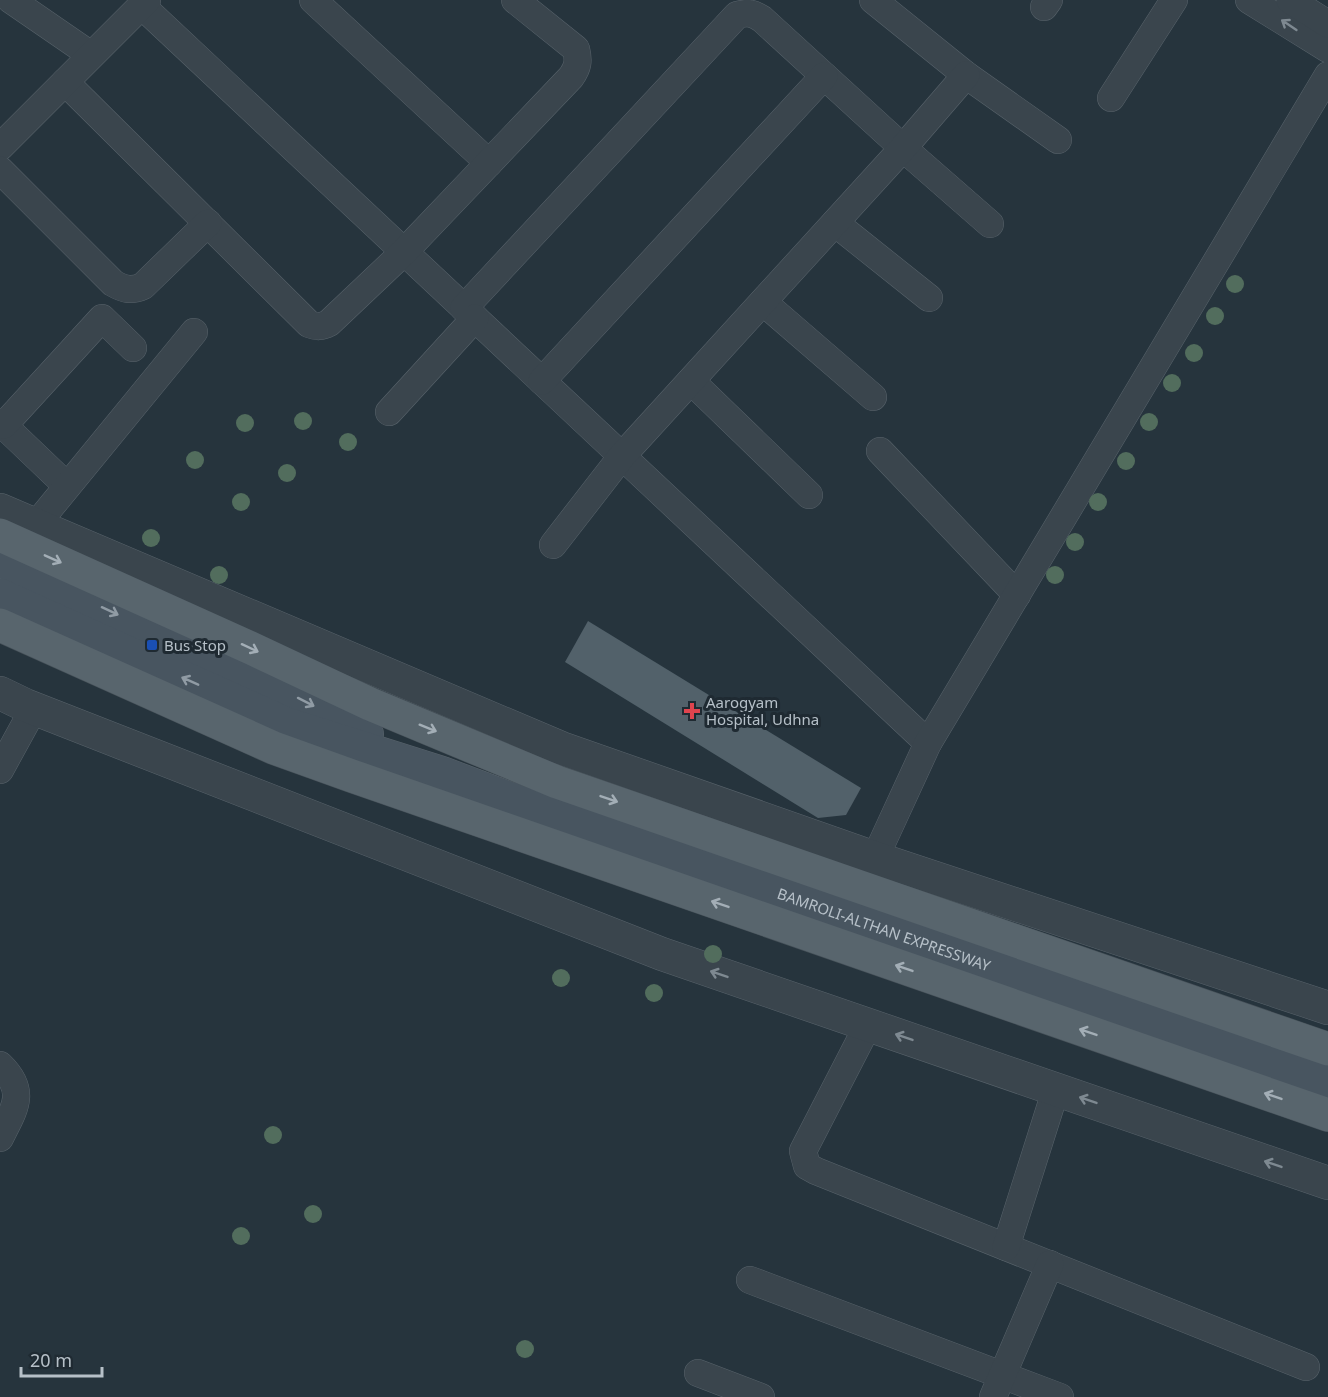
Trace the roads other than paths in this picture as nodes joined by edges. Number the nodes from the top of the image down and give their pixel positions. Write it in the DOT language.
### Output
graph roads {
  1 [pos="11,0"];
  2 [pos="313,0"];
  3 [pos="515,0"];
  4 [pos="873,0"];
  5 [pos="1174,0"];
  6 [pos="1249,0"];
  7 [pos="1290,0"];
  8 [pos="144,2"];
  9 [pos="1328,24"];
  10 [pos="1328,49"];
  11 [pos="91,55"];
  12 [pos="966,75"];
  13 [pos="1328,75"];
  14 [pos="824,76"];
  15 [pos="65,82"];
  16 [pos="1111,98"];
  17 [pos="1058,140"];
  18 [pos="0,147"];
  19 [pos="903,148"];
  20 [pos="489,163"];
  21 [pos="0,170"];
  22 [pos="208,223"];
  23 [pos="835,223"];
  24 [pos="990,224"];
  25 [pos="404,252"];
  26 [pos="928,298"];
  27 [pos="763,302"];
  28 [pos="469,313"];
  29 [pos="194,332"];
  30 [pos="133,348"];
  31 [pos="542,381"];
  32 [pos="691,381"];
  33 [pos="873,397"];
  34 [pos="389,412"];
  35 [pos="2,424"];
  36 [pos="880,451"];
  37 [pos="622,456"];
  38 [pos="67,486"];
  39 [pos="809,495"];
  40 [pos="0,510"];
  41 [pos="34,526"];
  42 [pos="0,535"];
  43 [pos="553,545"];
  44 [pos="0,560"];
  45 [pos="0,595"];
  46 [pos="1017,595"];
  47 [pos="0,625"];
  48 [pos="0,693"];
  49 [pos="34,708"];
  50 [pos="928,743"];
  51 [pos="0,770"];
  52 [pos="442,773"];
  53 [pos="875,858"];
  54 [pos="1328,1008"];
  55 [pos="868,1025"];
  56 [pos="1328,1049"];
  57 [pos="0,1065"];
  58 [pos="1328,1083"];
  59 [pos="1056,1089"];
  60 [pos="1328,1115"];
  61 [pos="0,1138"];
  62 [pos="1328,1183"];
  63 [pos="1006,1247"];
  64 [pos="1050,1264"];
  65 [pos="750,1280"];
  66 [pos="1306,1367"];
  67 [pos="698,1373"];
  68 [pos="998,1386"];
  69 [pos="761,1397"];
  70 [pos="1060,1397"];
  1 -- 11 [label="street"];
  2 -- 20 [label="street"];
  3 -- 20 [label="street"];
  4 -- 12 [label="street"];
  5 -- 16 [label="street"];
  10 -- 6 [label="street, one-way"];
  7 -- 9 [label="street"];
  8 -- 11 [label="street"];
  8 -- 25 [label="street"];
  11 -- 15 [label="street"];
  12 -- 17 [label="street"];
  12 -- 19 [label="street"];
  13 -- 46 [label="street"];
  14 -- 19 [label="street"];
  14 -- 28 [label="street"];
  14 -- 31 [label="street"];
  15 -- 18 [label="street"];
  15 -- 22 [label="street"];
  19 -- 23 [label="street"];
  19 -- 24 [label="street"];
  20 -- 25 [label="street"];
  21 -- 22 [label="street"];
  22 -- 25 [label="street"];
  23 -- 26 [label="street"];
  23 -- 27 [label="street"];
  25 -- 28 [label="street"];
  27 -- 32 [label="street"];
  27 -- 33 [label="street"];
  28 -- 31 [label="street"];
  28 -- 34 [label="street"];
  29 -- 38 [label="street"];
  30 -- 35 [label="street"];
  31 -- 37 [label="street"];
  32 -- 37 [label="street"];
  32 -- 39 [label="street"];
  35 -- 38 [label="street"];
  36 -- 46 [label="street"];
  37 -- 43 [label="street"];
  37 -- 50 [label="street"];
  38 -- 41 [label="street"];
  40 -- 41 [label="street"];
  41 -- 53 [label="street"];
  42 -- 56 [label="main road, one-way"];
  44 -- 52 [label="main road, one-way"];
  52 -- 45 [label="main road, one-way"];
  46 -- 50 [label="street"];
  60 -- 47 [label="main road, one-way"];
  48 -- 49 [label="street"];
  49 -- 51 [label="street"];
  55 -- 49 [label="street, one-way"];
  50 -- 53 [label="street"];
  52 -- 58 [label="main road, BAMROLI-ALTHAN EXPRESSWAY"];
  53 -- 54 [label="street"];
  59 -- 55 [label="street, one-way"];
  55 -- 63 [label="street"];
  57 -- 61 [label="street"];
  62 -- 59 [label="street, one-way"];
  59 -- 63 [label="street"];
  63 -- 64 [label="street"];
  64 -- 66 [label="street"];
  64 -- 68 [label="street"];
  65 -- 68 [label="street"];
  67 -- 69 [label="street"];
  68 -- 70 [label="street"];
}
